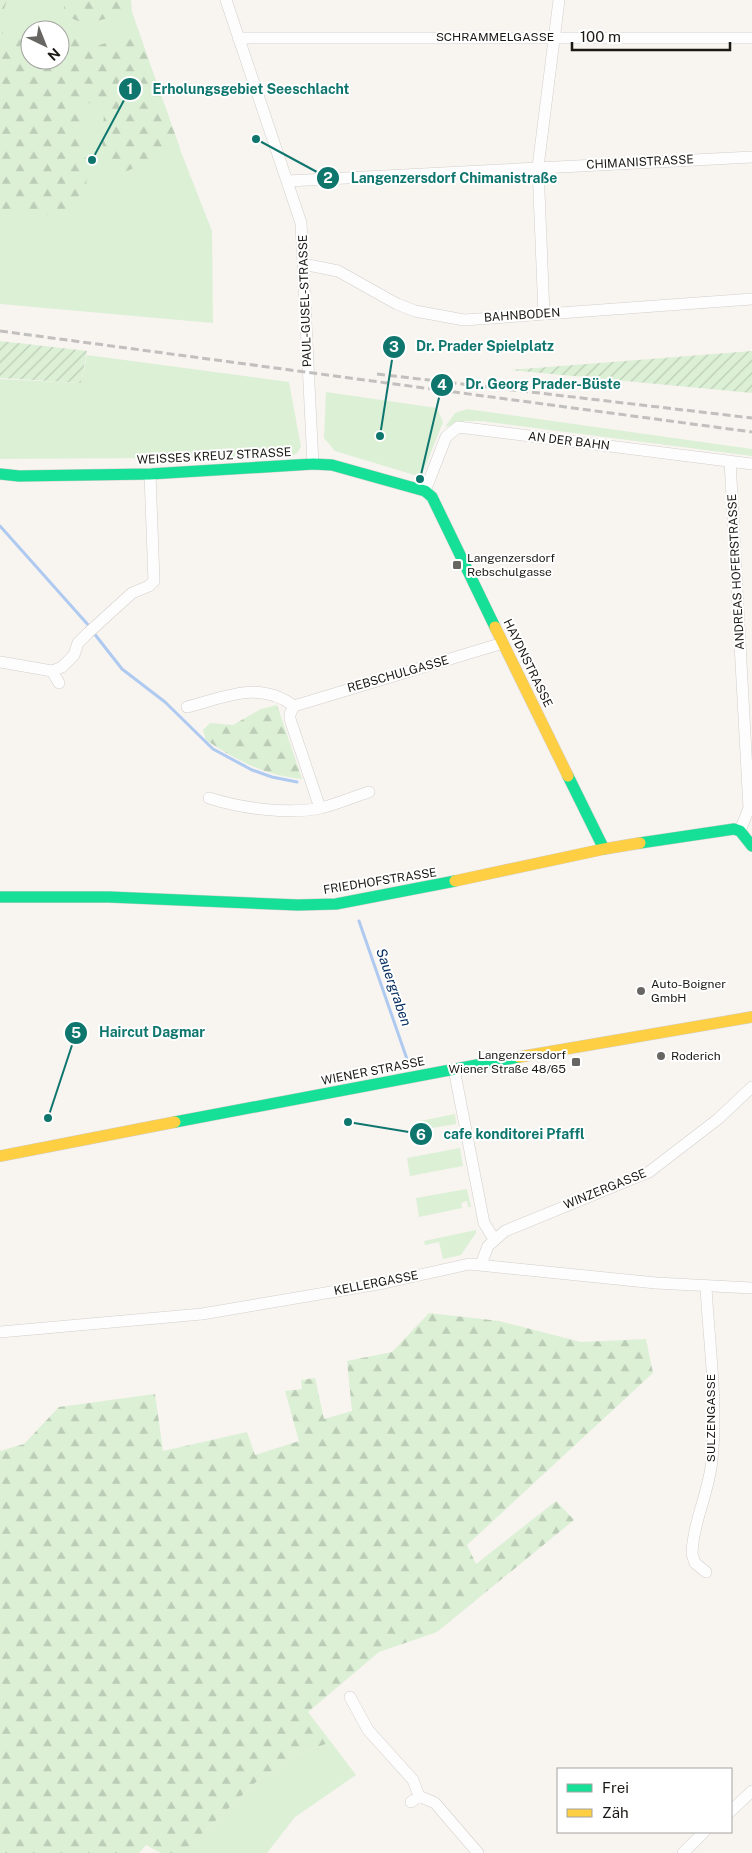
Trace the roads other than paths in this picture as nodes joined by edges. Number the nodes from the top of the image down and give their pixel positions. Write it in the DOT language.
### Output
graph roads {
  1 [pos="226,0"];
  2 [pos="559,0"];
  3 [pos="555,36"];
  4 [pos="238,38"];
  5 [pos="752,38"];
  6 [pos="752,157"];
  7 [pos="538,167"];
  8 [pos="288,181"];
  9 [pos="303,264"];
  10 [pos="752,299"];
  11 [pos="544,314"];
  12 [pos="730,461"];
  13 [pos="313,464"];
  14 [pos="752,464"];
  15 [pos="0,474"];
  16 [pos="150,474"];
  17 [pos="425,491"];
  18 [pos="503,643"];
  19 [pos="0,662"];
  20 [pos="52,671"];
  21 [pos="59,683"];
  22 [pos="294,706"];
  23 [pos="187,707"];
  24 [pos="369,792"];
  25 [pos="209,798"];
  26 [pos="320,808"];
  27 [pos="751,808"];
  28 [pos="740,831"];
  29 [pos="752,846"];
  30 [pos="604,849"];
  31 [pos="0,897"];
  32 [pos="752,1017"];
  33 [pos="454,1069"];
  34 [pos="752,1087"];
  35 [pos="0,1156"];
  36 [pos="494,1239"];
  37 [pos="481,1264"];
  38 [pos="706,1287"];
  39 [pos="752,1288"];
  40 [pos="0,1332"];
  41 [pos="706,1572"];
  42 [pos="350,1697"];
  43 [pos="752,1791"];
  44 [pos="732,1810"];
  45 [pos="703,1833"];
  46 [pos="478,1853"];
  47 [pos="684,1853"];
  1 -- 4 [label="street, PAUL-GUSEL-STRASSE"];
  2 -- 3 [label="street"];
  3 -- 4 [label="street, SCHRAMMELGASSE"];
  3 -- 5 [label="street, SCHRAMMELGASSE"];
  3 -- 7 [label="street"];
  4 -- 8 [label="street, PAUL-GUSEL-STRASSE"];
  6 -- 7 [label="street, CHIMANISTRASSE"];
  7 -- 8 [label="street, CHIMANISTRASSE"];
  7 -- 11 [label="street"];
  8 -- 9 [label="street, PAUL-GUSEL-STRASSE"];
  9 -- 11 [label="street, BAHNBODEN"];
  9 -- 13 [label="street, PAUL-GUSEL-STRASSE"];
  10 -- 11 [label="street, BAHNBODEN"];
  12 -- 14 [label="street, AN DER BAHN"];
  12 -- 17 [label="street, AN DER BAHN"];
  12 -- 27 [label="street, ANDREAS HOFERSTRASSE"];
  13 -- 16 [label="street, WEISSES KREUZ STRASSE"];
  13 -- 17 [label="street, WEISSES KREUZ STRASSE"];
  15 -- 16 [label="street, WEISSES KREUZ STRASSE"];
  16 -- 20 [label="street"];
  17 -- 18 [label="street, HAYDNSTRASSE"];
  18 -- 22 [label="street, REBSCHULGASSE"];
  18 -- 30 [label="street, HAYDNSTRASSE"];
  19 -- 20 [label="street"];
  20 -- 21 [label="street"];
  22 -- 23 [label="street"];
  22 -- 26 [label="street"];
  24 -- 26 [label="street"];
  25 -- 26 [label="street"];
  27 -- 28 [label="street, ANDREAS HOFERSTRASSE"];
  28 -- 29 [label="street"];
  28 -- 30 [label="street, FRIEDHOFSTRASSE"];
  30 -- 31 [label="street, FRIEDHOFSTRASSE"];
  32 -- 33 [label="street, WIENER STRASSE"];
  33 -- 35 [label="street, WIENER STRASSE"];
  33 -- 36 [label="street"];
  34 -- 36 [label="street, WINZERGASSE"];
  36 -- 37 [label="street, WINZERGASSE"];
  37 -- 38 [label="street, KELLERGASSE"];
  37 -- 40 [label="street, KELLERGASSE"];
  38 -- 39 [label="street, KELLERGASSE"];
  38 -- 41 [label="street, SULZENGASSE"];
  42 -- 46 [label="street"];
  43 -- 44 [label="street"];
  45 -- 47 [label="street"];
}
